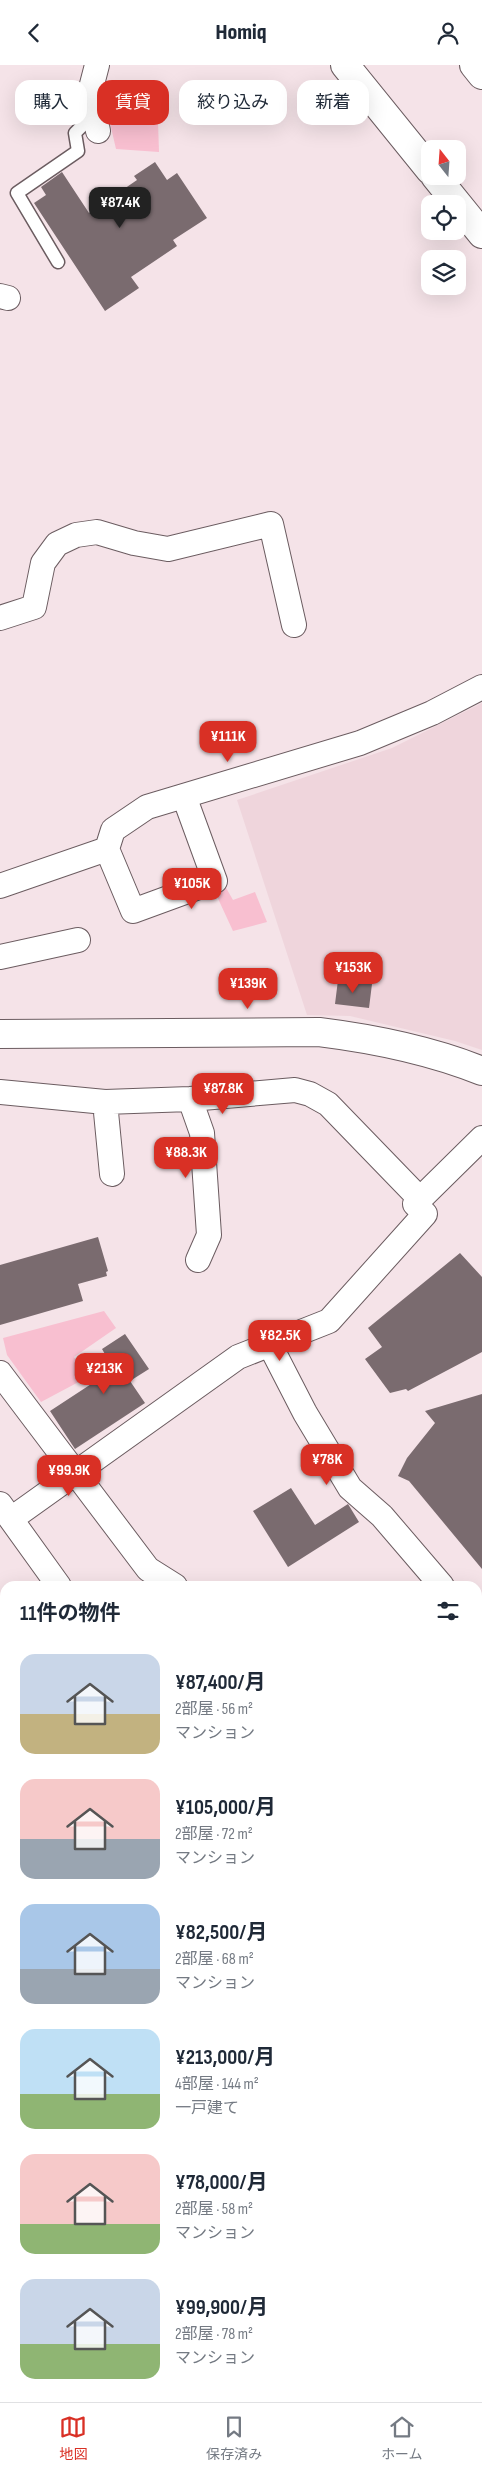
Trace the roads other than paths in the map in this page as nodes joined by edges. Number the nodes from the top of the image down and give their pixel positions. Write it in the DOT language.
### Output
graph roads {
  1 [pos="97,65"];
  2 [pos="345,65"];
  3 [pos="474,65"];
  4 [pos="482,75"];
  5 [pos="96,123"];
  6 [pos="421,159"];
  7 [pos="442,185"];
  8 [pos="482,233"];
  9 [pos="58,262"];
  10 [pos="0,619"];
  11 [pos="294,625"];
  12 [pos="482,687"];
  13 [pos="184,796"];
  14 [pos="107,849"];
  15 [pos="0,886"];
  16 [pos="78,940"];
  17 [pos="0,957"];
  18 [pos="0,1034"];
  19 [pos="482,1071"];
  20 [pos="0,1091"];
  21 [pos="190,1099"];
  22 [pos="105,1102"];
  23 [pos="482,1138"];
  24 [pos="112,1174"];
  25 [pos="420,1199"];
  26 [pos="198,1260"];
  27 [pos="270,1345"];
  28 [pos="0,1373"];
  29 [pos="75,1473"];
  30 [pos="5,1512"];
  31 [pos="55,1581"];
  32 [pos="168,1581"];
  33 [pos="438,1581"];
  1 -- 5 [label="street"];
  2 -- 6 [label="street"];
  3 -- 4 [label="street"];
  5 -- 9 [label="lane"];
  7 -- 8 [label="street"];
  10 -- 11 [label="street"];
  12 -- 13 [label="street"];
  13 -- 14 [label="street"];
  13 -- 14 [label="street"];
  14 -- 15 [label="street"];
  16 -- 17 [label="street"];
  18 -- 19 [label="street"];
  20 -- 22 [label="street"];
  21 -- 22 [label="street"];
  21 -- 25 [label="street"];
  21 -- 26 [label="street"];
  22 -- 24 [label="street"];
  23 -- 25 [label="street"];
  25 -- 27 [label="street"];
  27 -- 29 [label="street"];
  27 -- 33 [label="street"];
  28 -- 29 [label="street"];
  29 -- 30 [label="street"];
  29 -- 32 [label="street"];
  30 -- 31 [label="street"];
}
